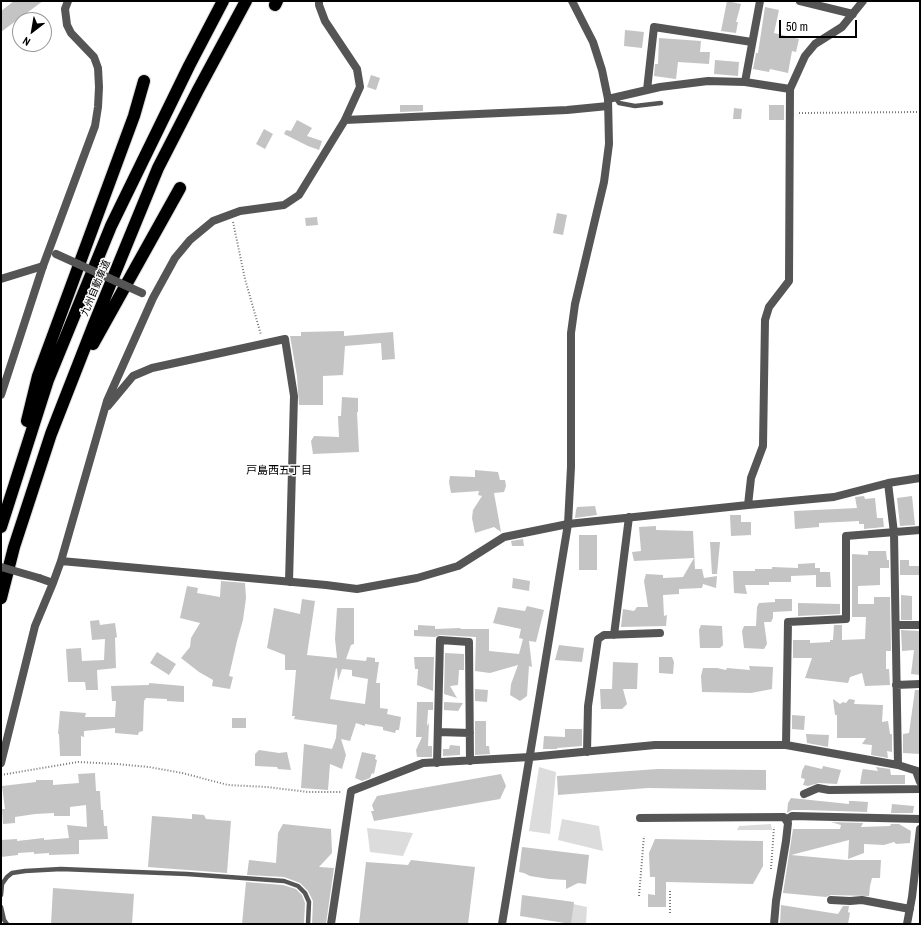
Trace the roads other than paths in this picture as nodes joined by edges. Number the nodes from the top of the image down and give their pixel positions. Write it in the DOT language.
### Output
graph roads {
  1 [pos="68,1"];
  2 [pos="223,1"];
  3 [pos="246,1"];
  4 [pos="319,1"];
  5 [pos="572,1"];
  6 [pos="760,1"];
  7 [pos="800,1"];
  8 [pos="862,1"];
  9 [pos="852,14"];
  10 [pos="752,42"];
  11 [pos="144,81"];
  12 [pos="745,82"];
  13 [pos="790,89"];
  14 [pos="647,90"];
  15 [pos="610,101"];
  16 [pos="661,102"];
  17 [pos="345,120"];
  18 [pos="180,188"];
  19 [pos="52,253"];
  20 [pos="42,266"];
  21 [pos="1,279"];
  22 [pos="154,298"];
  23 [pos="75,375"];
  24 [pos="1,395"];
  25 [pos="104,410"];
  26 [pos="920,478"];
  27 [pos="888,483"];
  28 [pos="748,505"];
  29 [pos="630,517"];
  30 [pos="1,523"];
  31 [pos="568,524"];
  32 [pos="1,527"];
  33 [pos="920,530"];
  34 [pos="894,533"];
  35 [pos="61,561"];
  36 [pos="1,567"];
  37 [pos="289,582"];
  38 [pos="53,583"];
  39 [pos="1,598"];
  40 [pos="896,625"];
  41 [pos="920,625"];
  42 [pos="660,633"];
  43 [pos="614,635"];
  44 [pos="920,684"];
  45 [pos="896,685"];
  46 [pos="438,732"];
  47 [pos="470,733"];
  48 [pos="786,745"];
  49 [pos="587,752"];
  50 [pos="530,757"];
  51 [pos="470,761"];
  52 [pos="438,762"];
  53 [pos="1,763"];
  54 [pos="898,766"];
  55 [pos="918,771"];
  56 [pos="920,782"];
  57 [pos="920,789"];
  58 [pos="804,794"];
  59 [pos="640,818"];
  60 [pos="920,819"];
  61 [pos="786,820"];
  62 [pos="920,828"];
  63 [pos="919,842"];
  64 [pos="1,895"];
  65 [pos="831,900"];
  66 [pos="1,907"];
  67 [pos="910,909"];
  68 [pos="7,924"];
  69 [pos="308,924"];
  70 [pos="332,924"];
  71 [pos="502,924"];
  72 [pos="774,924"];
  73 [pos="907,924"];
  1 -- 19 [label="street"];
  2 -- 32 [label="highway, 九州自動車道"];
  3 -- 23 [label="highway, 九州自動車道"];
  4 -- 17 [label="street"];
  5 -- 15 [label="street"];
  6 -- 10 [label="street"];
  7 -- 9 [label="street"];
  8 -- 9 [label="street"];
  9 -- 13 [label="street"];
  10 -- 12 [label="street"];
  10 -- 14 [label="street"];
  11 -- 30 [label="highway"];
  12 -- 13 [label="street"];
  12 -- 14 [label="street"];
  13 -- 28 [label="street"];
  14 -- 15 [label="street"];
  15 -- 16 [label="lane"];
  15 -- 17 [label="street"];
  15 -- 31 [label="street"];
  17 -- 22 [label="street"];
  18 -- 23 [label="highway"];
  19 -- 20 [label="street"];
  19 -- 22 [label="street, bridge"];
  20 -- 21 [label="street"];
  20 -- 24 [label="street"];
  22 -- 25 [label="street"];
  23 -- 39 [label="highway, 九州自動車道"];
  25 -- 35 [label="street"];
  25 -- 37 [label="street"];
  26 -- 27 [label="street"];
  27 -- 28 [label="street"];
  27 -- 34 [label="street"];
  28 -- 29 [label="street"];
  29 -- 31 [label="street"];
  29 -- 43 [label="street"];
  31 -- 37 [label="street"];
  31 -- 50 [label="street"];
  33 -- 34 [label="street"];
  34 -- 40 [label="street"];
  34 -- 48 [label="street"];
  35 -- 37 [label="street"];
  35 -- 38 [label="street"];
  36 -- 38 [label="street, bridge"];
  38 -- 53 [label="street"];
  40 -- 41 [label="street"];
  40 -- 45 [label="street"];
  42 -- 43 [label="street"];
  43 -- 49 [label="street"];
  44 -- 45 [label="street"];
  45 -- 54 [label="street"];
  46 -- 47 [label="street"];
  46 -- 47 [label="street"];
  46 -- 52 [label="street"];
  47 -- 51 [label="street"];
  48 -- 49 [label="street"];
  48 -- 54 [label="street"];
  49 -- 50 [label="street"];
  50 -- 51 [label="street"];
  50 -- 71 [label="street"];
  51 -- 52 [label="street"];
  52 -- 70 [label="street"];
  54 -- 55 [label="street"];
  55 -- 56 [label="street"];
  57 -- 58 [label="street"];
  59 -- 61 [label="street"];
  60 -- 61 [label="street"];
  61 -- 72 [label="street"];
  62 -- 63 [label="street"];
  63 -- 67 [label="street"];
  64 -- 69 [label="lane"];
  65 -- 67 [label="street"];
  66 -- 68 [label="lane"];
  67 -- 73 [label="street"];
}
